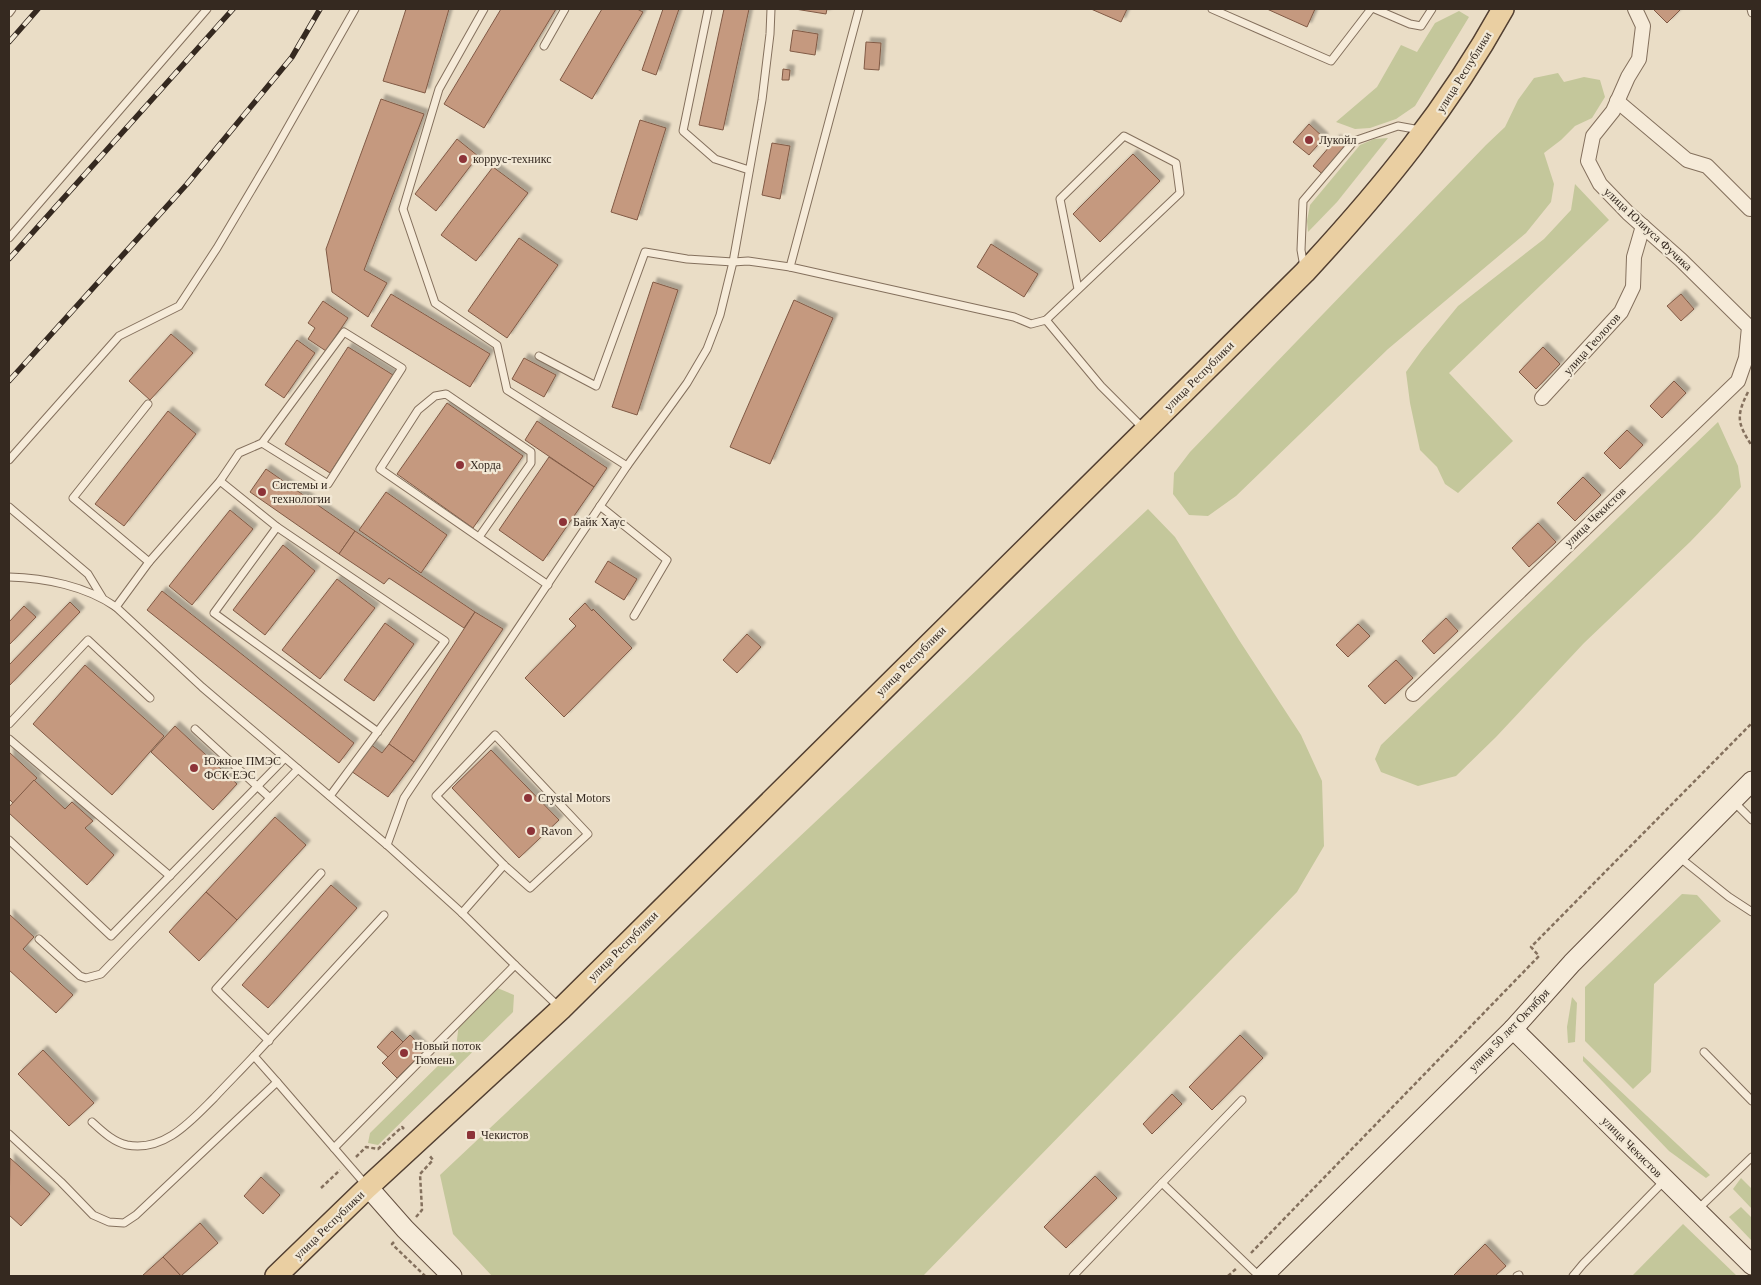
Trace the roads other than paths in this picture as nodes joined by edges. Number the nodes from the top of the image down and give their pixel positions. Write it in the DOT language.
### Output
graph roads {
  1 [pos="12,9"];
  2 [pos="207,9"];
  3 [pos="355,9"];
  4 [pos="484,9"];
  5 [pos="565,9"];
  6 [pos="771,9"];
  7 [pos="859,9"];
  8 [pos="1212,9"];
  9 [pos="1371,9"];
  10 [pos="1375,9"];
  11 [pos="1432,9"];
  12 [pos="1635,9"];
  13 [pos="1750,9"];
  14 [pos="708,10"];
  15 [pos="1500,10"];
  16 [pos="9,13"];
  17 [pos="1752,13"];
  18 [pos="544,46"];
  19 [pos="1617,101"];
  20 [pos="1426,130"];
  21 [pos="750,170"];
  22 [pos="1750,209"];
  23 [pos="1643,226"];
  24 [pos="9,238"];
  25 [pos="733,262"];
  26 [pos="790,267"];
  27 [pos="1305,272"];
  28 [pos="1078,290"];
  29 [pos="1046,320"];
  30 [pos="1749,327"];
  31 [pos="539,356"];
  32 [pos="1542,398"];
  33 [pos="148,404"];
  34 [pos="1144,430"];
  35 [pos="262,442"];
  36 [pos="9,460"];
  37 [pos="627,466"];
  38 [pos="220,481"];
  39 [pos="600,506"];
  40 [pos="9,507"];
  41 [pos="278,527"];
  42 [pos="479,537"];
  43 [pos="149,562"];
  44 [pos="9,577"];
  45 [pos="548,585"];
  46 [pos="102,597"];
  47 [pos="116,606"];
  48 [pos="634,616"];
  49 [pos="1413,694"];
  50 [pos="150,698"];
  51 [pos="9,724"];
  52 [pos="195,729"];
  53 [pos="378,732"];
  54 [pos="9,739"];
  55 [pos="285,758"];
  56 [pos="298,769"];
  57 [pos="1752,781"];
  58 [pos="258,786"];
  59 [pos="330,796"];
  60 [pos="270,798"];
  61 [pos="1733,801"];
  62 [pos="1752,820"];
  63 [pos="9,840"];
  64 [pos="387,845"];
  65 [pos="1679,857"];
  66 [pos="504,865"];
  67 [pos="321,873"];
  68 [pos="170,876"];
  69 [pos="1752,912"];
  70 [pos="462,913"];
  71 [pos="384,915"];
  72 [pos="39,939"];
  73 [pos="515,965"];
  74 [pos="561,1008"];
  75 [pos="1513,1029"];
  76 [pos="268,1041"];
  77 [pos="1704,1052"];
  78 [pos="254,1056"];
  79 [pos="277,1082"];
  80 [pos="1242,1100"];
  81 [pos="1752,1101"];
  82 [pos="92,1122"];
  83 [pos="9,1134"];
  84 [pos="334,1148"];
  85 [pos="1752,1157"];
  86 [pos="1665,1179"];
  87 [pos="1162,1183"];
  88 [pos="368,1187"];
  89 [pos="1696,1210"];
  90 [pos="1752,1265"];
  91 [pos="276,1276"];
  92 [pos="452,1276"];
  93 [pos="1073,1276"];
  94 [pos="1259,1276"];
  95 [pos="1263,1276"];
  96 [pos="1573,1276"];
  1 -- 16 [label="lane"];
  2 -- 24 [label="lane"];
  3 -- 36 [label="lane"];
  4 -- 37 [label="lane"];
  5 -- 18 [label="lane"];
  6 -- 21 [label="lane"];
  7 -- 26 [label="lane"];
  8 -- 9 [label="lane"];
  10 -- 11 [label="lane"];
  12 -- 19 [label="street, улица Юлиуса Фучика"];
  13 -- 17 [label="lane"];
  14 -- 21 [label="lane"];
  15 -- 20 [label="main road, улица Республики"];
  19 -- 22 [label="street"];
  19 -- 23 [label="street, улица Юлиуса Фучика"];
  20 -- 27 [label="main road, улица Республики"];
  20 -- 27 [label="lane"];
  21 -- 25 [label="lane"];
  23 -- 30 [label="street, улица Юлиуса Фучика"];
  23 -- 32 [label="street, улица Геологов"];
  25 -- 26 [label="lane"];
  25 -- 31 [label="lane"];
  25 -- 37 [label="lane"];
  26 -- 29 [label="lane"];
  27 -- 34 [label="main road, улица Республики"];
  28 -- 28 [label="lane"];
  28 -- 29 [label="lane"];
  29 -- 34 [label="lane"];
  30 -- 49 [label="street, улица Чекистов"];
  33 -- 43 [label="lane"];
  34 -- 74 [label="main road, улица Республики"];
  35 -- 35 [label="lane"];
  35 -- 38 [label="lane"];
  37 -- 39 [label="lane"];
  38 -- 41 [label="lane"];
  38 -- 43 [label="lane"];
  39 -- 45 [label="lane"];
  39 -- 48 [label="lane"];
  40 -- 46 [label="lane"];
  41 -- 53 [label="lane"];
  41 -- 53 [label="lane"];
  42 -- 42 [label="lane"];
  42 -- 45 [label="lane"];
  43 -- 47 [label="lane"];
  44 -- 46 [label="lane"];
  45 -- 64 [label="lane"];
  46 -- 47 [label="lane"];
  47 -- 55 [label="lane"];
  50 -- 51 [label="lane"];
  52 -- 58 [label="lane"];
  53 -- 59 [label="lane"];
  54 -- 68 [label="lane"];
  55 -- 56 [label="lane"];
  55 -- 58 [label="lane"];
  56 -- 59 [label="lane"];
  56 -- 60 [label="lane"];
  57 -- 61 [label="main road, улица 50 лет Октября"];
  58 -- 60 [label="lane"];
  58 -- 68 [label="lane"];
  59 -- 64 [label="lane"];
  60 -- 72 [label="lane"];
  61 -- 62 [label="lane"];
  61 -- 65 [label="main road, улица 50 лет Октября"];
  63 -- 68 [label="lane"];
  64 -- 70 [label="lane"];
  65 -- 69 [label="lane"];
  65 -- 75 [label="main road, улица 50 лет Октября"];
  66 -- 66 [label="lane"];
  66 -- 70 [label="lane"];
  67 -- 76 [label="lane"];
  70 -- 73 [label="lane"];
  71 -- 76 [label="lane"];
  73 -- 74 [label="lane"];
  73 -- 84 [label="lane"];
  74 -- 88 [label="main road, улица Республики"];
  75 -- 86 [label="main road, улица Чекистов"];
  75 -- 95 [label="main road, улица 50 лет Октября"];
  76 -- 78 [label="lane"];
  77 -- 81 [label="lane"];
  78 -- 79 [label="lane"];
  78 -- 82 [label="lane"];
  79 -- 83 [label="lane"];
  79 -- 84 [label="lane"];
  80 -- 87 [label="lane"];
  84 -- 88 [label="lane"];
  85 -- 89 [label="lane"];
  86 -- 89 [label="main road, улица Чекистов"];
  86 -- 96 [label="lane"];
  87 -- 93 [label="lane"];
  87 -- 94 [label="lane"];
  88 -- 91 [label="main road, улица Республики"];
  88 -- 92 [label="main road"];
  89 -- 90 [label="main road, улица Чекистов"];
}
